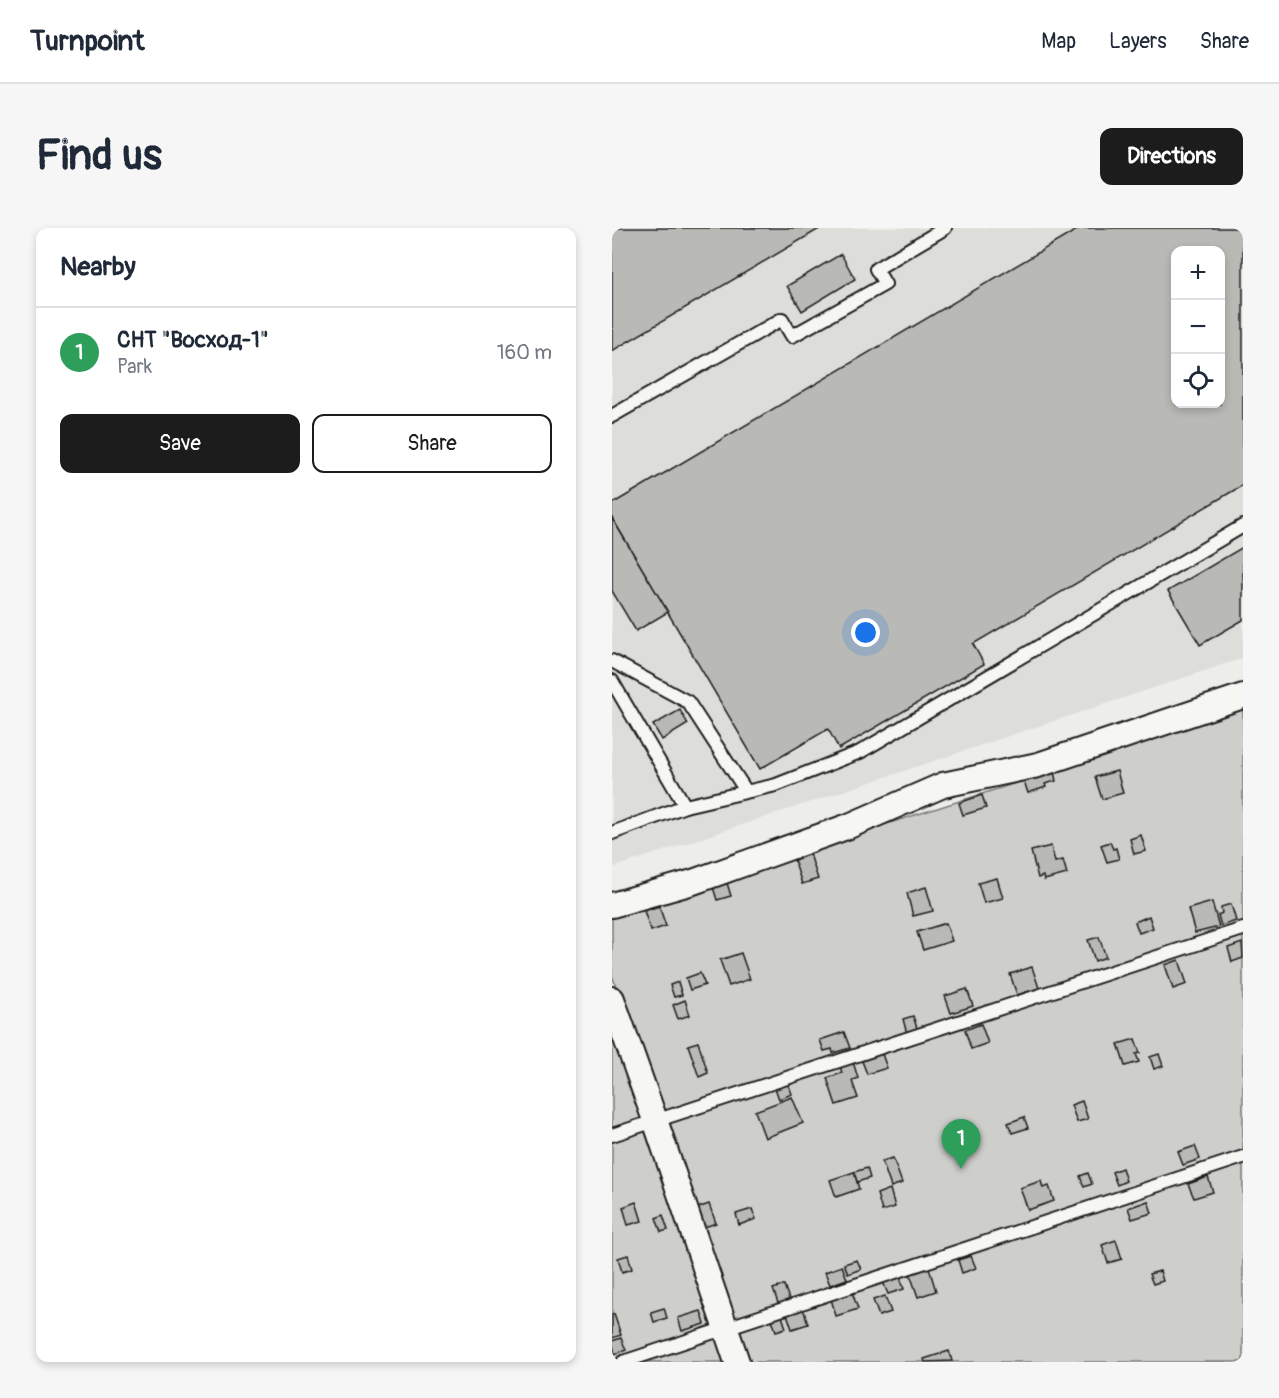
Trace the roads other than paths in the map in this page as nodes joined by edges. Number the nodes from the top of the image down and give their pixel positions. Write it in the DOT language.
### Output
graph roads {
  1 [pos="945,228"];
  2 [pos="612,416"];
  3 [pos="1243,526"];
  4 [pos="612,661"];
  5 [pos="612,681"];
  6 [pos="1243,696"];
  7 [pos="747,791"];
  8 [pos="685,806"];
  9 [pos="612,833"];
  10 [pos="612,905"];
  11 [pos="1243,929"];
  12 [pos="612,999"];
  13 [pos="656,1120"];
  14 [pos="612,1135"];
  15 [pos="1243,1157"];
  16 [pos="725,1328"];
  17 [pos="623,1362"];
  18 [pos="737,1362"];
  1 -- 2 [label="lane"];
  3 -- 7 [label="lane"];
  4 -- 7 [label="lane"];
  5 -- 8 [label="lane"];
  6 -- 10 [label="street"];
  7 -- 8 [label="lane"];
  8 -- 9 [label="lane"];
  11 -- 13 [label="lane"];
  12 -- 13 [label="street"];
  13 -- 14 [label="lane"];
  13 -- 16 [label="street"];
  15 -- 16 [label="lane"];
  16 -- 17 [label="lane"];
  16 -- 18 [label="street"];
}
